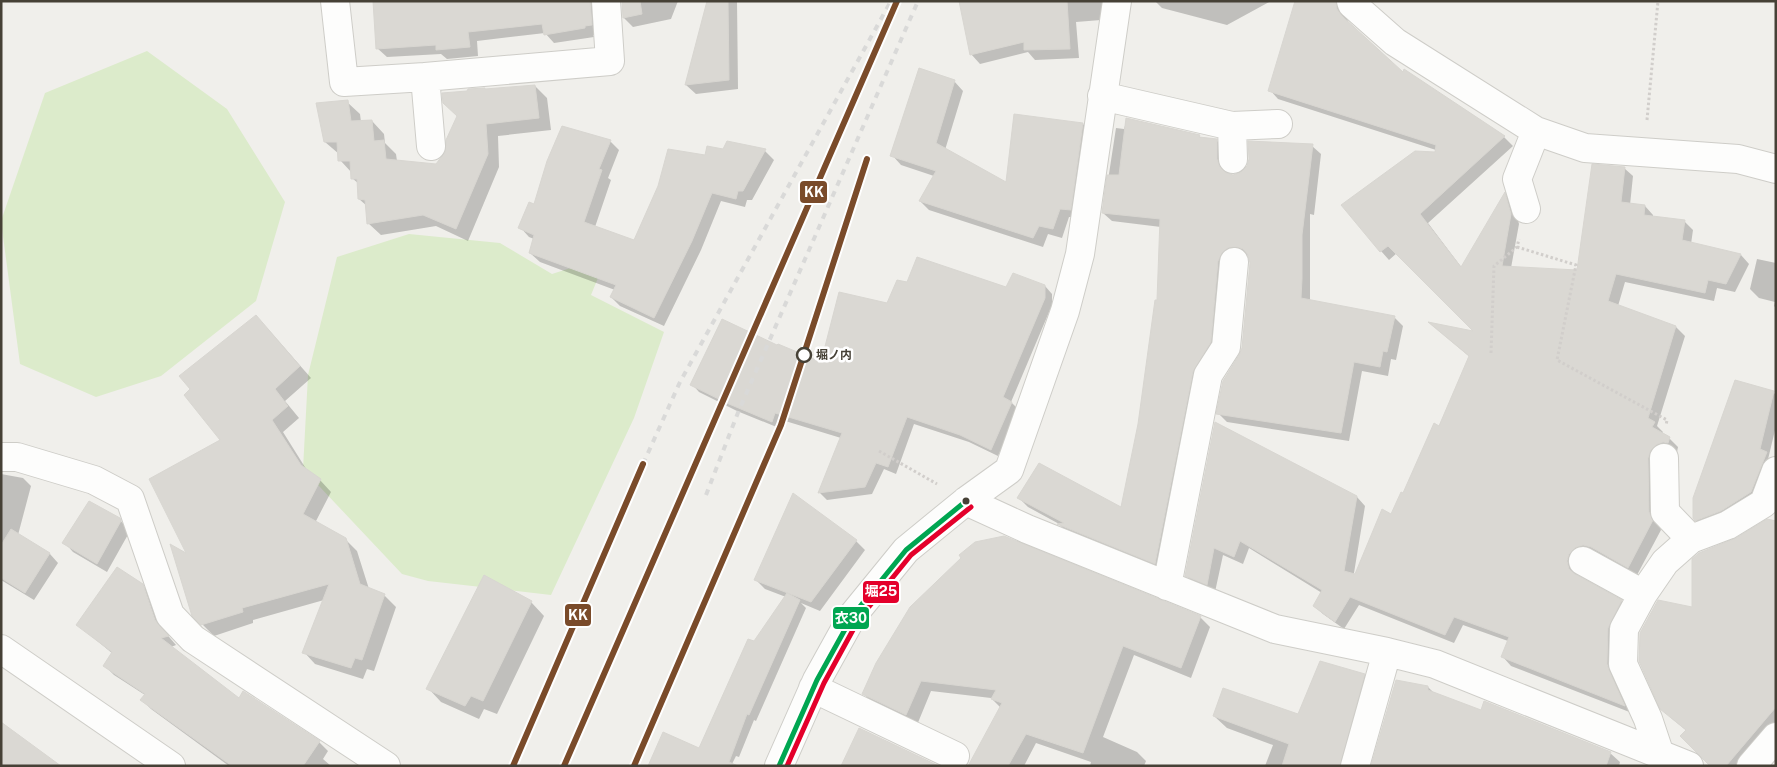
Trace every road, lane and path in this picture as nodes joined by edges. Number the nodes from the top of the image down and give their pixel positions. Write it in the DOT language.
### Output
graph roads {
  1 [pos="335,1"];
  2 [pos="606,1"];
  3 [pos="1117,1"];
  4 [pos="1351,1"];
  5 [pos="1658,1"];
  6 [pos="425,77"];
  7 [pos="1102,96"];
  8 [pos="1278,124"];
  9 [pos="1232,126"];
  10 [pos="1536,132"];
  11 [pos="431,146"];
  12 [pos="1645,152"];
  13 [pos="1233,159"];
  14 [pos="1776,168"];
  15 [pos="1526,209"];
  16 [pos="1517,247"];
  17 [pos="1234,262"];
  18 [pos="1491,353"];
  19 [pos="879,451"];
  20 [pos="1,457"];
  21 [pos="1664,458"];
  22 [pos="1776,471"];
  23 [pos="966,501"];
  24 [pos="1770,504"];
  25 [pos="1691,539"];
  26 [pos="1582,561"];
  27 [pos="1167,586"];
  28 [pos="1643,594"];
  29 [pos="1,649"];
  30 [pos="1387,652"];
  31 [pos="813,688"];
  32 [pos="1776,737"];
  33 [pos="1660,755"];
  34 [pos="955,756"];
  35 [pos="168,765"];
  36 [pos="386,766"];
  37 [pos="779,766"];
  38 [pos="1355,766"];
  39 [pos="1689,766"];
  40 [pos="1751,766"];
  1 -- 6 [label="street"];
  2 -- 6 [label="street"];
  3 -- 7 [label="street"];
  4 -- 10 [label="street"];
  5 -- 12 [label="path"];
  6 -- 11 [label="street"];
  7 -- 9 [label="street"];
  7 -- 23 [label="street"];
  8 -- 9 [label="street"];
  9 -- 13 [label="street"];
  10 -- 12 [label="street"];
  10 -- 15 [label="street"];
  12 -- 14 [label="street"];
  15 -- 16 [label="path"];
  16 -- 18 [label="path"];
  16 -- 21 [label="path"];
  17 -- 27 [label="street"];
  19 -- 23 [label="path"];
  20 -- 36 [label="street"];
  21 -- 25 [label="street"];
  22 -- 24 [label="street"];
  23 -- 27 [label="street"];
  23 -- 31 [label="street"];
  24 -- 25 [label="street"];
  25 -- 28 [label="street"];
  26 -- 28 [label="street"];
  27 -- 30 [label="street"];
  28 -- 33 [label="street"];
  29 -- 35 [label="street"];
  30 -- 33 [label="street"];
  30 -- 38 [label="street"];
  31 -- 34 [label="street"];
  31 -- 37 [label="street"];
  32 -- 40 [label="street"];
  33 -- 39 [label="street"];
}
